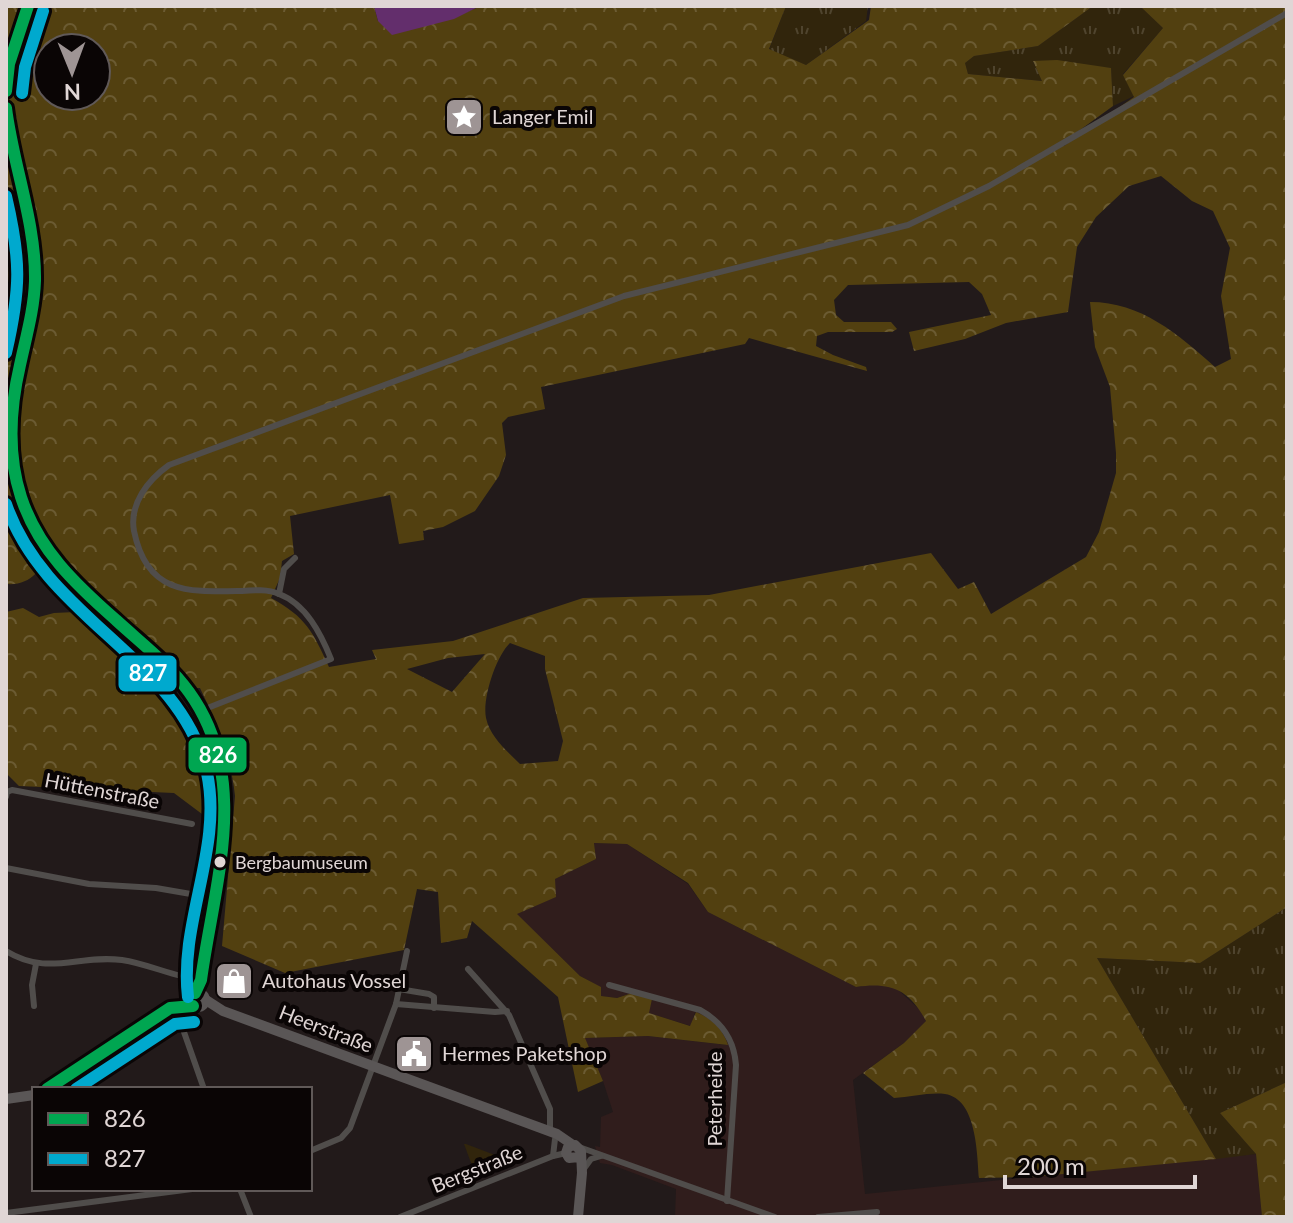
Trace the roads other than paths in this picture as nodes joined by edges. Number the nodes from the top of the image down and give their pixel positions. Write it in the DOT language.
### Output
graph roads {
  1 [pos="28,6"];
  2 [pos="1287,13"];
  3 [pos="6,91"];
  4 [pos="6,108"];
  5 [pos="295,558"];
  6 [pos="279,594"];
  7 [pos="199,711"];
  8 [pos="6,795"];
  9 [pos="192,824"];
  10 [pos="6,868"];
  11 [pos="214,898"];
  12 [pos="6,951"];
  13 [pos="407,951"];
  14 [pos="36,964"];
  15 [pos="468,969"];
  16 [pos="201,980"];
  17 [pos="609,985"];
  18 [pos="399,989"];
  19 [pos="199,1000"];
  20 [pos="396,1004"];
  21 [pos="34,1006"];
  22 [pos="434,1008"];
  23 [pos="507,1011"];
  24 [pos="174,1012"];
  25 [pos="374,1067"];
  26 [pos="50,1087"];
  27 [pos="203,1087"];
  28 [pos="32,1095"];
  29 [pos="6,1099"];
  30 [pos="553,1136"];
  31 [pos="312,1150"];
  32 [pos="573,1153"];
  33 [pos="553,1156"];
  34 [pos="602,1156"];
  35 [pos="581,1176"];
  36 [pos="176,1191"];
  37 [pos="241,1191"];
  38 [pos="727,1201"];
  39 [pos="877,1212"];
  40 [pos="6,1213"];
  41 [pos="251,1217"];
  42 [pos="400,1217"];
  43 [pos="578,1217"];
  44 [pos="775,1217"];
  45 [pos="818,1217"];
  1 -- 3 [label="street"];
  2 -- 6 [label="street"];
  4 -- 7 [label="street"];
  5 -- 6 [label="street"];
  6 -- 7 [label="street"];
  7 -- 11 [label="street"];
  8 -- 9 [label="street, Hüttenstraße"];
  10 -- 11 [label="street"];
  11 -- 16 [label="street"];
  12 -- 14 [label="street"];
  13 -- 18 [label="street"];
  14 -- 16 [label="street"];
  14 -- 21 [label="street"];
  15 -- 23 [label="street"];
  16 -- 19 [label="street"];
  17 -- 38 [label="street, Peterheide"];
  18 -- 20 [label="street"];
  18 -- 22 [label="street"];
  19 -- 24 [label="main road"];
  19 -- 25 [label="main road, Heerstraße"];
  20 -- 22 [label="street"];
  20 -- 25 [label="street"];
  22 -- 23 [label="street"];
  23 -- 30 [label="street"];
  24 -- 26 [label="main road"];
  24 -- 27 [label="street"];
  25 -- 30 [label="main road, Heerstraße"];
  25 -- 31 [label="street"];
  28 -- 29 [label="main road"];
  30 -- 32 [label="main road, Heerstraße"];
  30 -- 33 [label="street"];
  32 -- 33 [label="street, Bergstraße"];
  32 -- 34 [label="street"];
  32 -- 35 [label="main road"];
  33 -- 42 [label="street, Bergstraße"];
  34 -- 35 [label="street"];
  34 -- 38 [label="street"];
  35 -- 43 [label="main road"];
  36 -- 40 [label="street"];
  37 -- 41 [label="street"];
  38 -- 44 [label="street"];
  39 -- 45 [label="street"];
}
